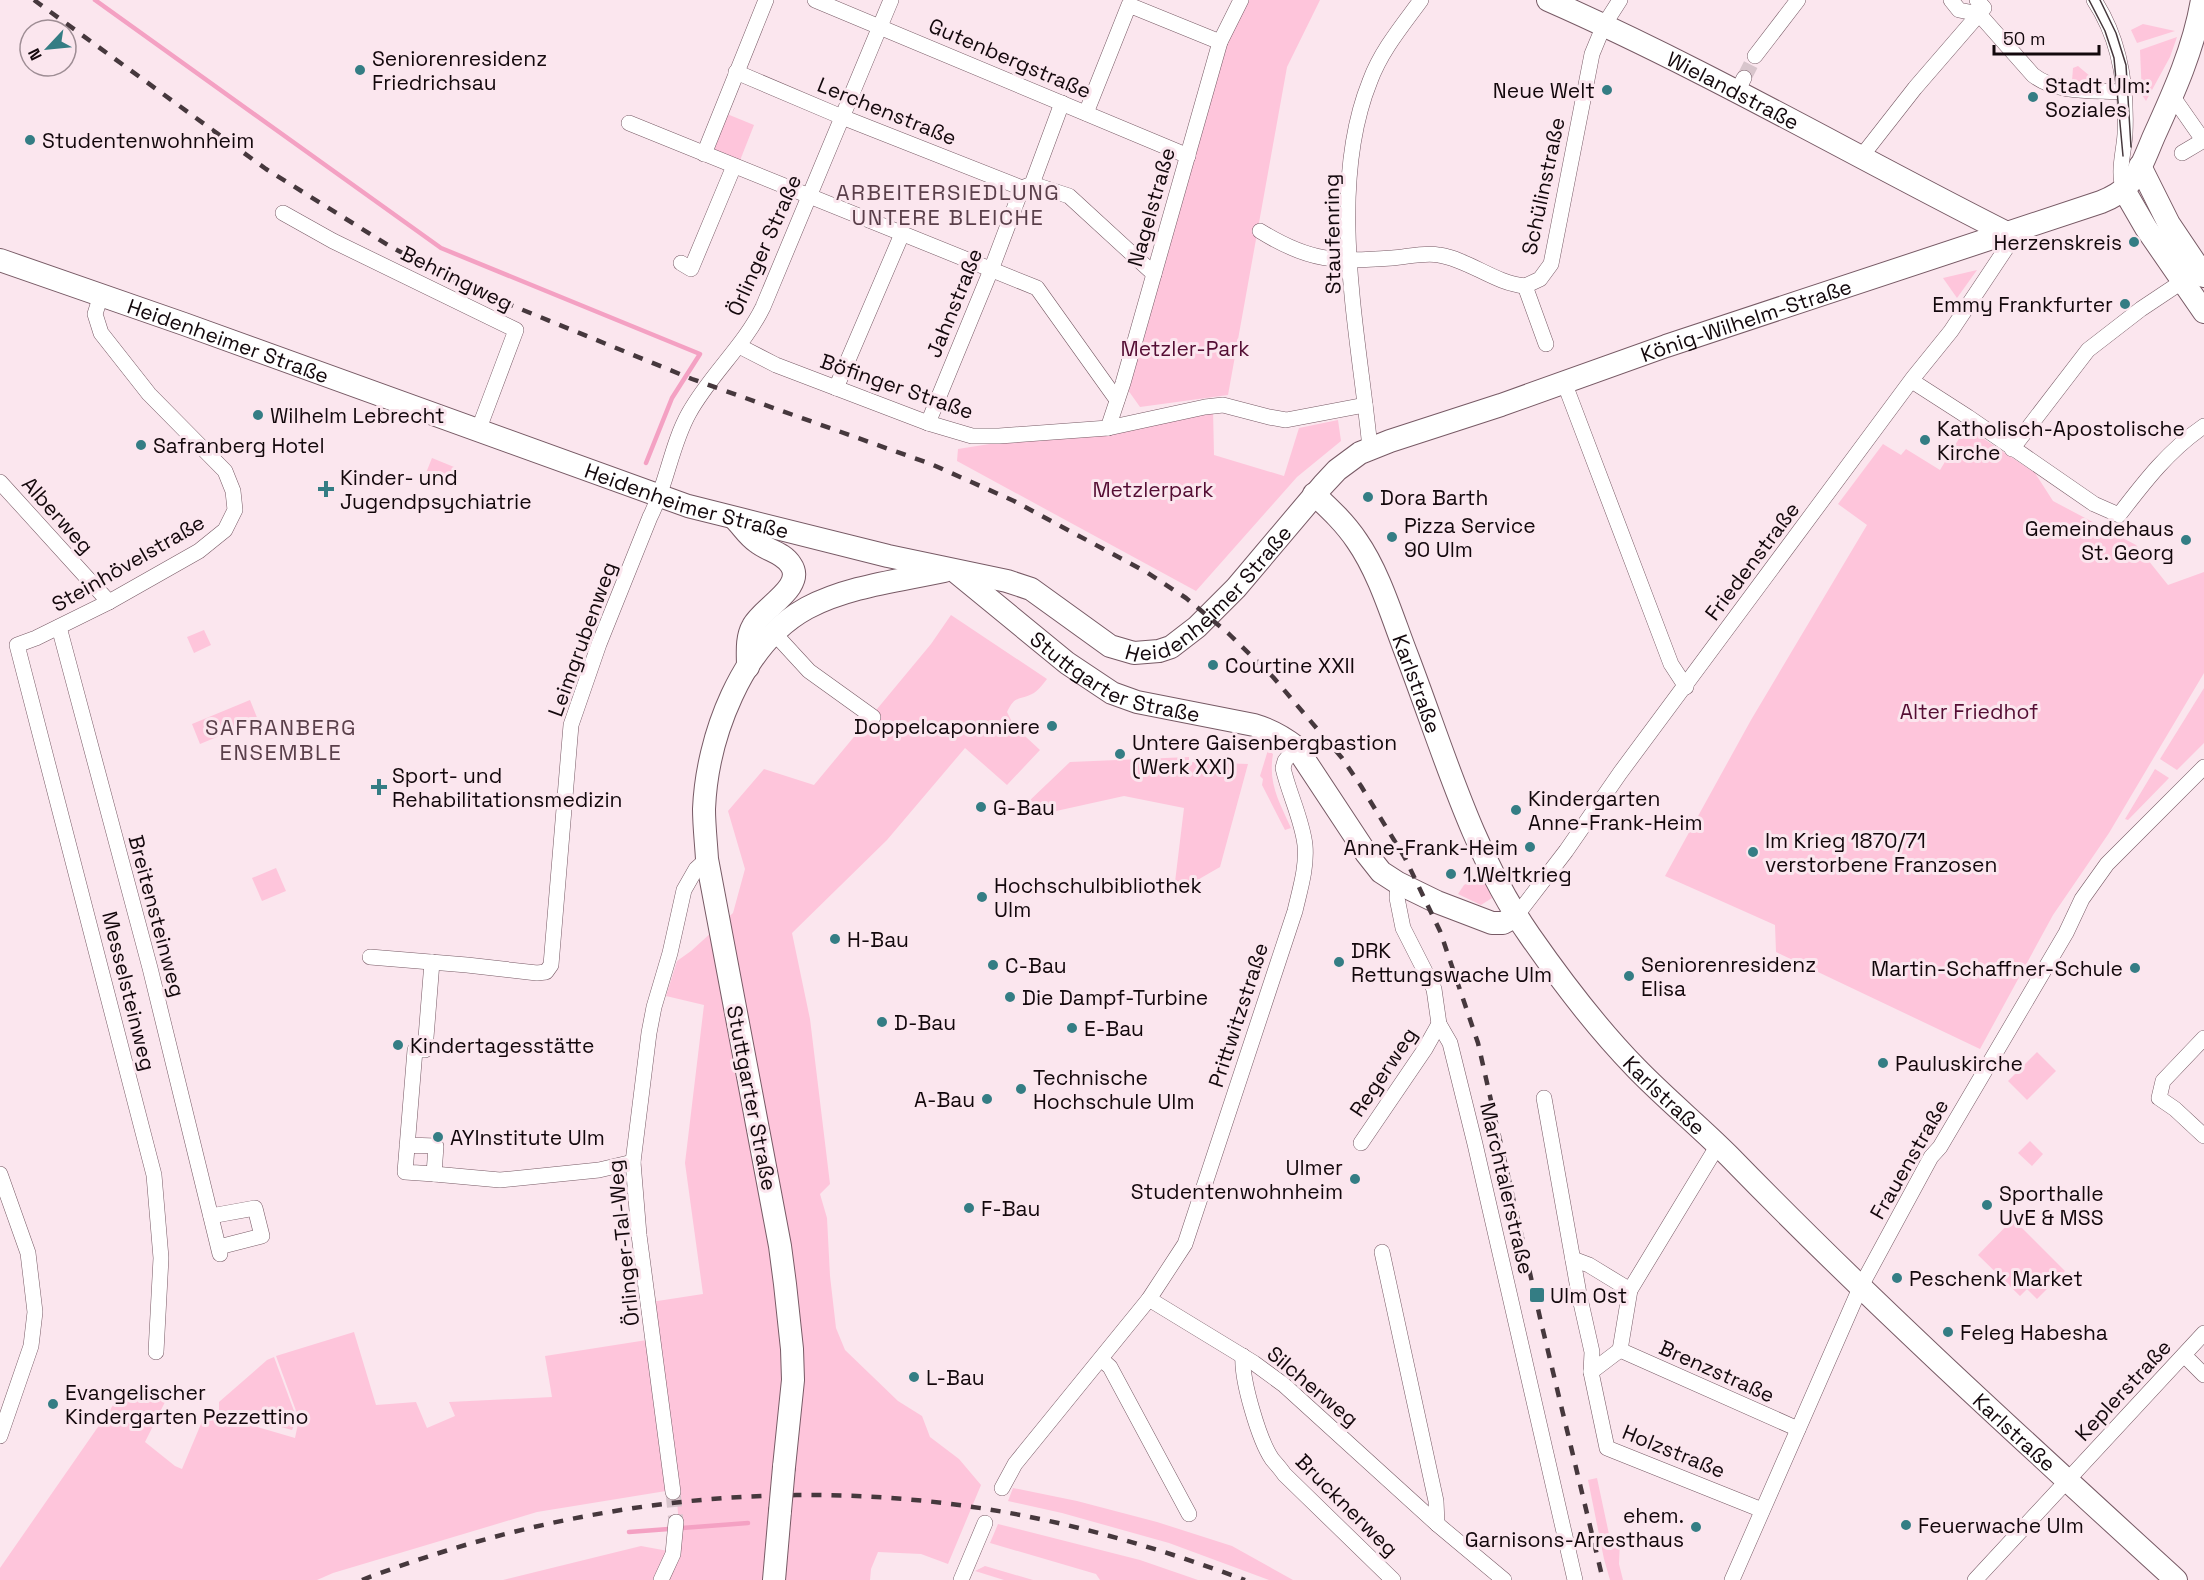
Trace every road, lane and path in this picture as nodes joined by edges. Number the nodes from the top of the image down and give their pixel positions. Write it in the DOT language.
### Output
graph roads {
  1 [pos="766,0"];
  2 [pos="815,0"];
  3 [pos="891,0"];
  4 [pos="1241,0"];
  5 [pos="1421,0"];
  6 [pos="1548,0"];
  7 [pos="1620,0"];
  8 [pos="1798,0"];
  9 [pos="1951,0"];
  10 [pos="2094,0"];
  11 [pos="2202,0"];
  12 [pos="1978,7"];
  13 [pos="1604,25"];
  14 [pos="880,27"];
  15 [pos="1220,42"];
  16 [pos="1755,56"];
  17 [pos="736,72"];
  18 [pos="2123,92"];
  19 [pos="1062,103"];
  20 [pos="2179,105"];
  21 [pos="1086,113"];
  22 [pos="842,117"];
  23 [pos="629,123"];
  24 [pos="2125,128"];
  25 [pos="2203,140"];
  26 [pos="2182,153"];
  27 [pos="704,154"];
  28 [pos="1188,156"];
  29 [pos="1861,157"];
  30 [pos="734,166"];
  31 [pos="2140,166"];
  32 [pos="1027,186"];
  33 [pos="2124,190"];
  34 [pos="809,197"];
  35 [pos="1948,203"];
  36 [pos="283,213"];
  37 [pos="1260,231"];
  38 [pos="2013,231"];
  39 [pos="902,234"];
  40 [pos="1971,246"];
  41 [pos="0,260"];
  42 [pos="1350,260"];
  43 [pos="681,263"];
  44 [pos="991,270"];
  45 [pos="1154,274"];
  46 [pos="2193,279"];
  47 [pos="1525,286"];
  48 [pos="101,295"];
  49 [pos="2204,312"];
  50 [pos="1546,344"];
  51 [pos="739,346"];
  52 [pos="1912,381"];
  53 [pos="1564,382"];
  54 [pos="836,388"];
  55 [pos="1117,399"];
  56 [pos="1365,405"];
  57 [pos="928,423"];
  58 [pos="2204,426"];
  59 [pos="1108,428"];
  60 [pos="478,431"];
  61 [pos="1370,448"];
  62 [pos="2012,449"];
  63 [pos="0,482"];
  64 [pos="1314,494"];
  65 [pos="660,497"];
  66 [pos="735,519"];
  67 [pos="953,569"];
  68 [pos="109,602"];
  69 [pos="59,627"];
  70 [pos="774,633"];
  71 [pos="17,645"];
  72 [pos="748,667"];
  73 [pos="1686,687"];
  74 [pos="873,717"];
  75 [pos="1296,747"];
  76 [pos="2202,772"];
  77 [pos="707,859"];
  78 [pos="1398,884"];
  79 [pos="1516,916"];
  80 [pos="369,957"];
  81 [pos="432,962"];
  82 [pos="1439,1024"];
  83 [pos="2204,1038"];
  84 [pos="1544,1098"];
  85 [pos="2204,1136"];
  86 [pos="1362,1143"];
  87 [pos="407,1145"];
  88 [pos="1718,1145"];
  89 [pos="633,1162"];
  90 [pos="0,1174"];
  91 [pos="434,1174"];
  92 [pos="211,1216"];
  93 [pos="1382,1252"];
  94 [pos="1574,1259"];
  95 [pos="1860,1288"];
  96 [pos="1630,1290"];
  97 [pos="1149,1299"];
  98 [pos="2204,1333"];
  99 [pos="1620,1350"];
  100 [pos="156,1352"];
  101 [pos="2184,1355"];
  102 [pos="1243,1356"];
  103 [pos="1101,1359"];
  104 [pos="1591,1372"];
  105 [pos="2204,1375"];
  106 [pos="1798,1430"];
  107 [pos="0,1436"];
  108 [pos="2069,1480"];
  109 [pos="1002,1488"];
  110 [pos="673,1492"];
  111 [pos="1761,1510"];
  112 [pos="1189,1514"];
  113 [pos="985,1523"];
  114 [pos="1437,1524"];
  115 [pos="675,1528"];
  116 [pos="661,1580"];
  117 [pos="774,1580"];
  118 [pos="961,1580"];
  119 [pos="1393,1580"];
  120 [pos="1504,1580"];
  121 [pos="1575,1580"];
  122 [pos="1732,1580"];
  123 [pos="1975,1580"];
  124 [pos="2176,1580"];
  1 -- 17 [label="street"];
  2 -- 14 [label="street, Gutenbergstraße"];
  3 -- 14 [label="street, Örlinger Straße"];
  4 -- 15 [label="street, Nagelstraße"];
  5 -- 42 [label="street, Staufenring"];
  6 -- 13 [label="main road, Wielandstraße"];
  7 -- 13 [label="street"];
  8 -- 16 [label="street"];
  9 -- 12 [label="street"];
  10 -- 18 [label="street"];
  11 -- 20 [label="main road"];
  12 -- 18 [label="street"];
  12 -- 29 [label="street"];
  13 -- 29 [label="main road, Wielandstraße"];
  13 -- 47 [label="street, Schülinstraße"];
  14 -- 19 [label="street, Gutenbergstraße"];
  14 -- 22 [label="street, Örlinger Straße"];
  15 -- 21 [label="street"];
  15 -- 28 [label="street, Nagelstraße"];
  17 -- 22 [label="street, Lerchenstraße"];
  17 -- 27 [label="street"];
  18 -- 24 [label="street"];
  19 -- 21 [label="street, Gutenbergstraße"];
  19 -- 32 [label="street, Jahnstraße"];
  20 -- 25 [label="street"];
  20 -- 31 [label="main road"];
  21 -- 28 [label="street, Gutenbergstraße"];
  22 -- 32 [label="street, Lerchenstraße"];
  22 -- 34 [label="street, Örlinger Straße"];
  23 -- 27 [label="street"];
  24 -- 31 [label="street"];
  24 -- 33 [label="street"];
  25 -- 26 [label="street"];
  27 -- 30 [label="street"];
  28 -- 45 [label="street, Nagelstraße"];
  29 -- 35 [label="main road, Wielandstraße"];
  30 -- 34 [label="street"];
  30 -- 43 [label="street"];
  31 -- 33 [label="main road"];
  31 -- 46 [label="main road"];
  32 -- 44 [label="street, Jahnstraße"];
  32 -- 45 [label="street, Lerchenstraße"];
  33 -- 38 [label="main road, König-Wilhelm-Straße"];
  33 -- 46 [label="main road"];
  34 -- 39 [label="street"];
  34 -- 51 [label="street, Örlinger Straße"];
  35 -- 38 [label="main road, Wielandstraße"];
  35 -- 40 [label="main road, Wielandstraße"];
  36 -- 60 [label="street, Behringweg"];
  37 -- 42 [label="street"];
  38 -- 40 [label="main road, König-Wilhelm-Straße"];
  38 -- 52 [label="street, Friedenstraße"];
  39 -- 44 [label="street"];
  39 -- 54 [label="street"];
  40 -- 53 [label="main road, König-Wilhelm-Straße"];
  41 -- 48 [label="main road, Heidenheimer Straße"];
  42 -- 47 [label="street"];
  42 -- 56 [label="street, Staufenring"];
  44 -- 55 [label="street"];
  44 -- 57 [label="street, Jahnstraße"];
  45 -- 55 [label="street, Nagelstraße"];
  46 -- 49 [label="main road"];
  46 -- 62 [label="street"];
  47 -- 50 [label="street"];
  48 -- 60 [label="main road, Heidenheimer Straße"];
  48 -- 68 [label="street, Steinhövelstraße"];
  51 -- 54 [label="street, Böfinger Straße"];
  51 -- 65 [label="street, Örlinger Straße"];
  52 -- 62 [label="street"];
  52 -- 73 [label="street, Friedenstraße"];
  53 -- 61 [label="main road, König-Wilhelm-Straße"];
  53 -- 73 [label="street"];
  54 -- 57 [label="street, Böfinger Straße"];
  55 -- 59 [label="street, Nagelstraße"];
  56 -- 59 [label="street, Böfinger Straße"];
  56 -- 61 [label="street, Staufenring"];
  57 -- 59 [label="street, Böfinger Straße"];
  58 -- 62 [label="street"];
  60 -- 65 [label="main road, Heidenheimer Straße"];
  61 -- 64 [label="main road, Heidenheimer Straße"];
  63 -- 68 [label="street, Alberweg"];
  64 -- 67 [label="main road, Heidenheimer Straße"];
  64 -- 79 [label="main road, Karlstraße"];
  65 -- 66 [label="main road, Heidenheimer Straße"];
  65 -- 81 [label="street, Leimgrubenweg"];
  66 -- 67 [label="main road, Heidenheimer Straße"];
  66 -- 72 [label="main road"];
  67 -- 70 [label="main road, Stuttgarter Straße"];
  67 -- 75 [label="main road, Stuttgarter Straße"];
  68 -- 69 [label="street, Steinhövelstraße"];
  69 -- 71 [label="street, Steinhövelstraße"];
  69 -- 92 [label="street, Breitensteinweg"];
  70 -- 72 [label="main road, Stuttgarter Straße"];
  70 -- 74 [label="street"];
  71 -- 100 [label="street, Messelsteinweg"];
  72 -- 77 [label="main road, Stuttgarter Straße"];
  73 -- 79 [label="street, Friedenstraße"];
  75 -- 78 [label="main road, Stuttgarter Straße"];
  75 -- 97 [label="street, Prittwitzstraße"];
  76 -- 95 [label="street, Frauenstraße"];
  77 -- 89 [label="street, Örlinger-Tal-Weg"];
  77 -- 117 [label="main road, Stuttgarter Straße, bridge"];
  78 -- 79 [label="main road, Stuttgarter Straße"];
  78 -- 82 [label="street, Marchtalerstraße"];
  79 -- 88 [label="main road, Karlstraße"];
  80 -- 81 [label="street, Leimgrubenweg"];
  81 -- 87 [label="street"];
  82 -- 86 [label="street, Regerweg"];
  82 -- 121 [label="street, Marchtalerstraße"];
  83 -- 85 [label="street"];
  84 -- 94 [label="street"];
  87 -- 91 [label="street"];
  87 -- 91 [label="street"];
  88 -- 95 [label="main road, Karlstraße"];
  88 -- 96 [label="street"];
  89 -- 91 [label="street"];
  89 -- 110 [label="street, Örlinger-Tal-Weg"];
  90 -- 107 [label="street"];
  92 -- 92 [label="street, Breitensteinweg"];
  93 -- 114 [label="street"];
  94 -- 96 [label="street"];
  94 -- 104 [label="street"];
  95 -- 106 [label="street, Frauenstraße"];
  95 -- 108 [label="main road, Karlstraße"];
  96 -- 99 [label="street"];
  97 -- 102 [label="street, Silcherweg"];
  97 -- 103 [label="street, Prittwitzstraße"];
  98 -- 101 [label="street, Keplerstraße"];
  99 -- 104 [label="street"];
  99 -- 106 [label="street, Brenzstraße"];
  101 -- 105 [label="street"];
  101 -- 108 [label="street, Keplerstraße"];
  102 -- 114 [label="street, Silcherweg"];
  102 -- 119 [label="street, Brucknerweg"];
  103 -- 109 [label="street, Prittwitzstraße"];
  103 -- 112 [label="street"];
  104 -- 111 [label="street, Holzstraße"];
  106 -- 111 [label="street, Frauenstraße"];
  108 -- 123 [label="street, Keplerstraße"];
  108 -- 124 [label="main road, Karlstraße"];
  111 -- 122 [label="street, Frauenstraße"];
  113 -- 118 [label="street"];
  114 -- 120 [label="street, Silcherweg"];
  115 -- 116 [label="street"];
}
